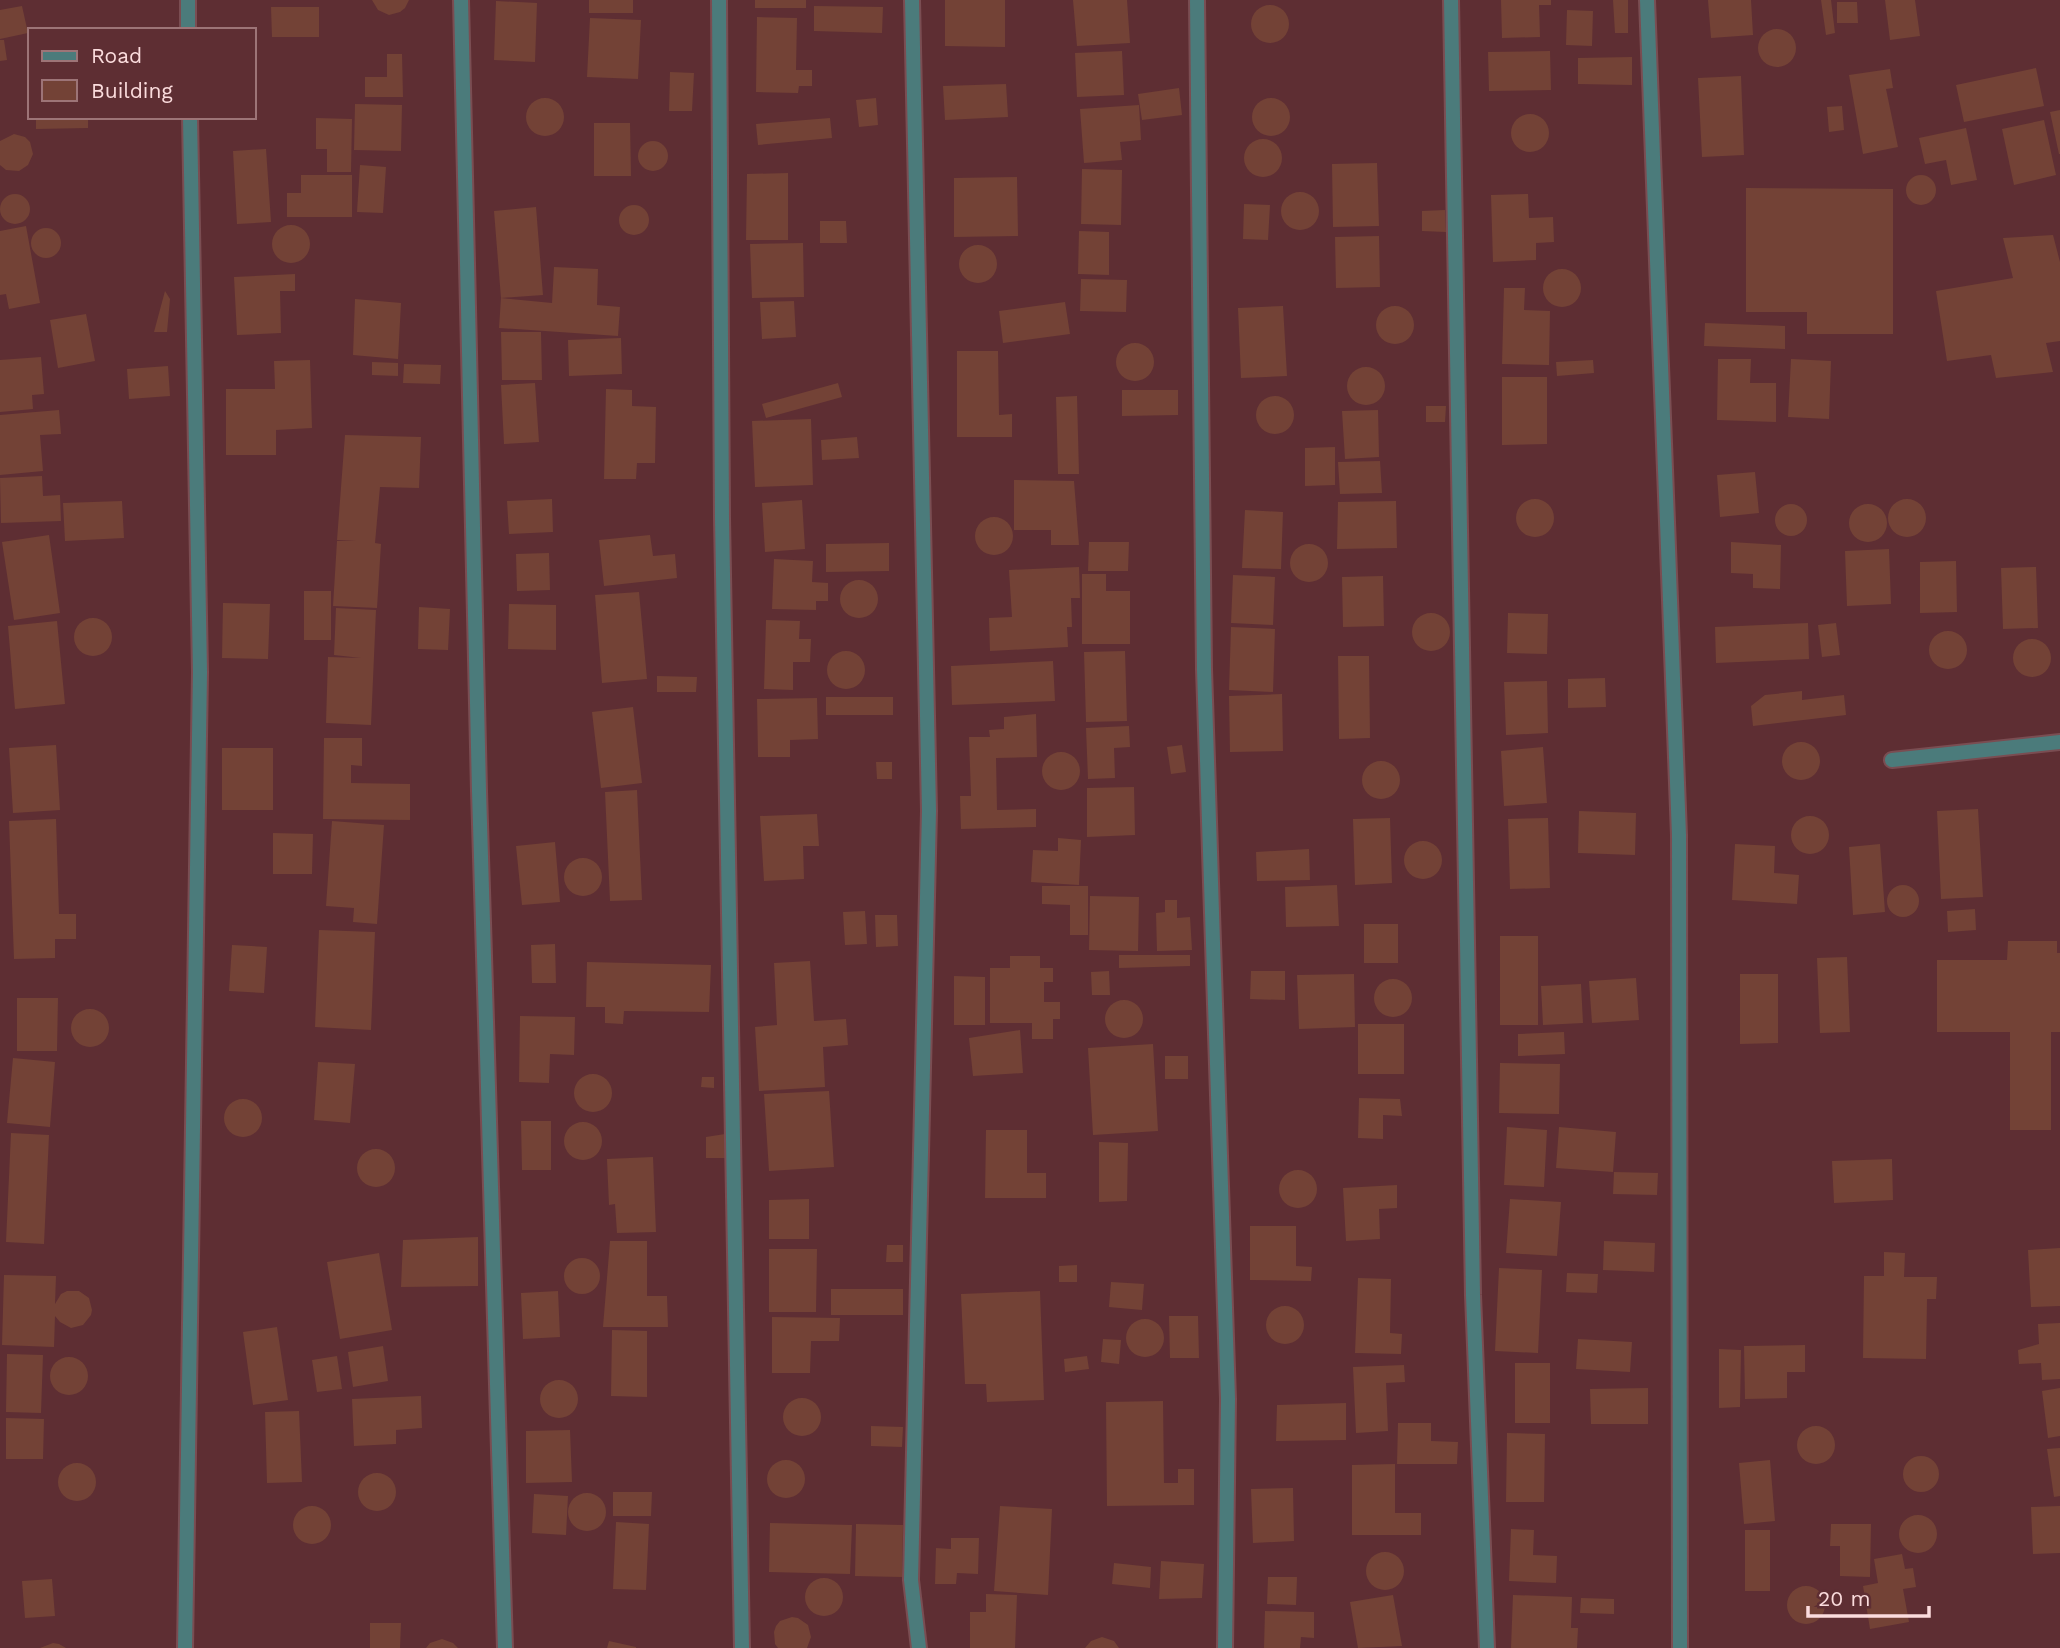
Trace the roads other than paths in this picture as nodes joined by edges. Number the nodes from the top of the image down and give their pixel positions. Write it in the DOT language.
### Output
graph roads {
  1 [pos="188,0"];
  2 [pos="461,0"];
  3 [pos="719,0"];
  4 [pos="912,0"];
  5 [pos="1197,0"];
  6 [pos="1451,0"];
  7 [pos="1647,0"];
  8 [pos="188,28"];
  9 [pos="190,119"];
  10 [pos="2060,742"];
  11 [pos="1892,760"];
  12 [pos="186,1648"];
  13 [pos="505,1648"];
  14 [pos="742,1648"];
  15 [pos="919,1648"];
  16 [pos="1226,1648"];
  17 [pos="1487,1648"];
  18 [pos="1680,1648"];
  1 -- 8 [label="street"];
  2 -- 13 [label="street"];
  3 -- 14 [label="street"];
  4 -- 15 [label="street"];
  5 -- 16 [label="street"];
  6 -- 17 [label="street"];
  7 -- 18 [label="street"];
  9 -- 12 [label="street"];
  10 -- 11 [label="street"];
}
